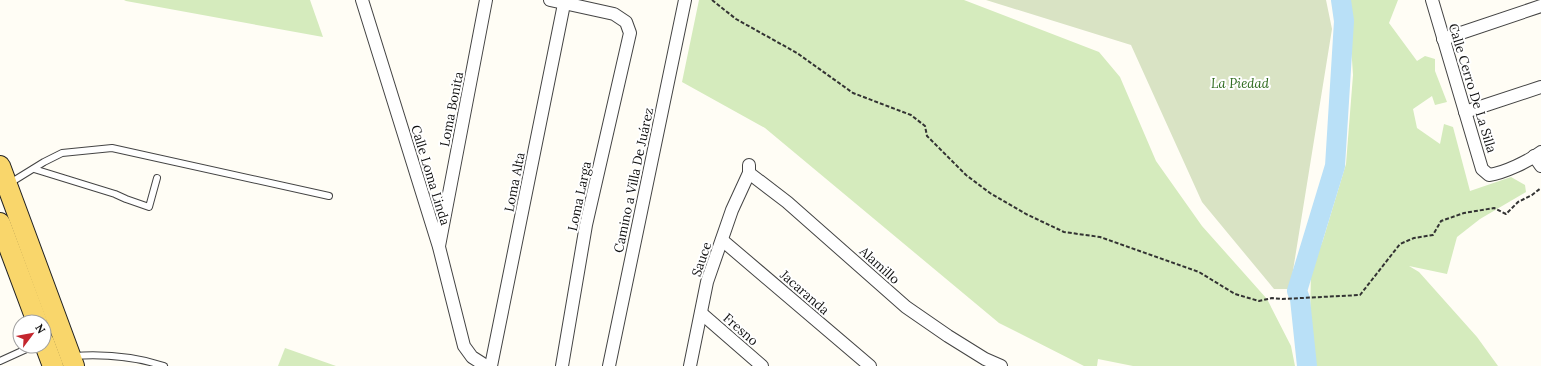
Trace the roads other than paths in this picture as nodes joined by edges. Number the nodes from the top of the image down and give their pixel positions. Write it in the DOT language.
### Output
graph roads {
  1 [pos="362,0"];
  2 [pos="486,0"];
  3 [pos="550,0"];
  4 [pos="685,0"];
  5 [pos="1432,0"];
  6 [pos="564,4"];
  7 [pos="1541,6"];
  8 [pos="1443,39"];
  9 [pos="1541,87"];
  10 [pos="1465,112"];
  11 [pos="1539,158"];
  12 [pos="0,166"];
  13 [pos="34,169"];
  14 [pos="749,169"];
  15 [pos="157,178"];
  16 [pos="7,185"];
  17 [pos="329,196"];
  18 [pos="0,223"];
  19 [pos="722,240"];
  20 [pos="439,247"];
  21 [pos="701,313"];
  22 [pos="34,314"];
  23 [pos="15,354"];
  24 [pos="48,354"];
  25 [pos="0,361"];
  26 [pos="73,361"];
  27 [pos="53,366"];
  28 [pos="164,366"];
  29 [pos="486,366"];
  30 [pos="491,366"];
  31 [pos="562,366"];
  32 [pos="609,366"];
  33 [pos="690,366"];
  34 [pos="762,366"];
  35 [pos="870,366"];
  36 [pos="1001,366"];
  1 -- 20 [label="street, Calle Loma Linda"];
  2 -- 20 [label="street, Loma Bonita"];
  3 -- 6 [label="street"];
  4 -- 32 [label="street, Camino a Villa De Juárez"];
  5 -- 8 [label="street, Calle Cerro De La Silla"];
  6 -- 30 [label="street, Loma Alta"];
  6 -- 31 [label="street, Loma Larga"];
  7 -- 8 [label="street"];
  8 -- 10 [label="street, Calle Cerro De La Silla"];
  9 -- 10 [label="street"];
  10 -- 11 [label="street, Calle Cerro De La Silla"];
  12 -- 16 [label="main road"];
  13 -- 15 [label="lane"];
  13 -- 16 [label="lane"];
  13 -- 17 [label="lane"];
  14 -- 19 [label="street, Sauce"];
  14 -- 36 [label="street, Alamillo"];
  16 -- 26 [label="main road"];
  18 -- 22 [label="main road"];
  19 -- 21 [label="street, Sauce"];
  19 -- 35 [label="street, Jacaranda"];
  20 -- 29 [label="street, Calle Loma Linda"];
  21 -- 33 [label="street, Sauce"];
  21 -- 34 [label="street, Fresno"];
  23 -- 25 [label="lane"];
  24 -- 27 [label="main road"];
  26 -- 28 [label="lane"];
}
